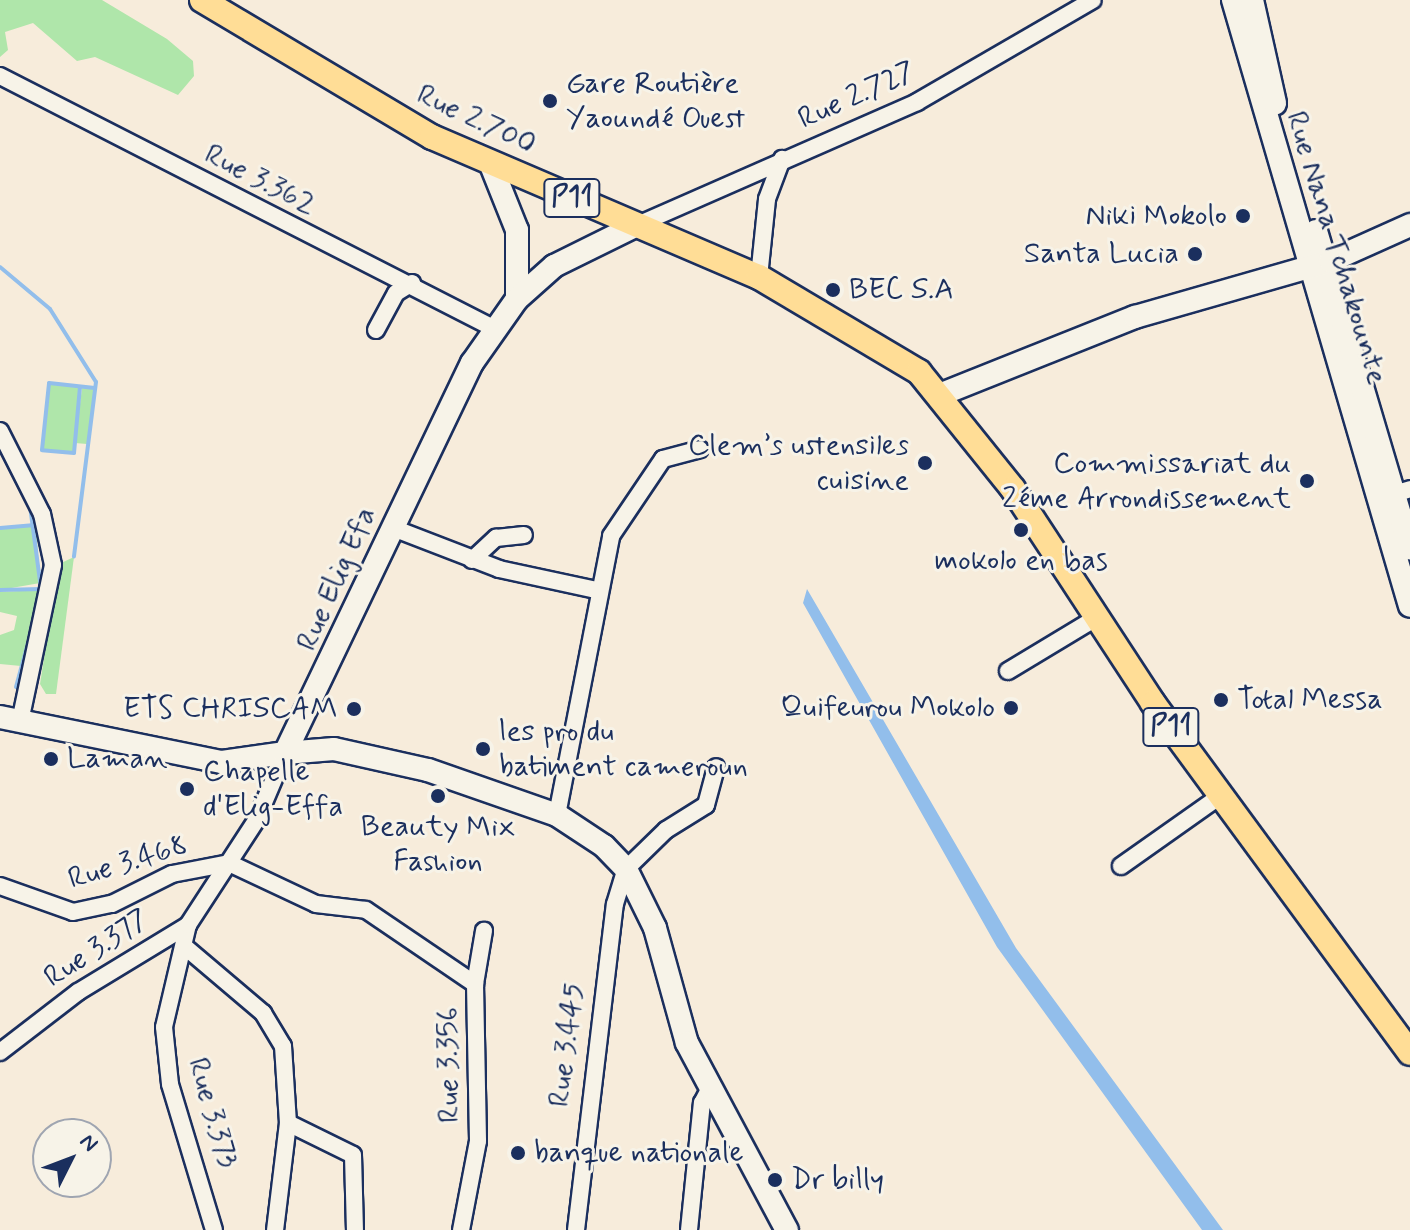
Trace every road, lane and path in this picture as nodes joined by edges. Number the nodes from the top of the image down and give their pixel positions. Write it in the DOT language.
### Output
graph roads {
  1 [pos="202,0"];
  2 [pos="1093,0"];
  3 [pos="1233,0"];
  4 [pos="1252,0"];
  5 [pos="0,76"];
  6 [pos="1271,116"];
  7 [pos="782,159"];
  8 [pos="491,165"];
  9 [pos="1410,225"];
  10 [pos="635,226"];
  11 [pos="1322,263"];
  12 [pos="759,277"];
  13 [pos="412,283"];
  14 [pos="517,299"];
  15 [pos="376,330"];
  16 [pos="497,330"];
  17 [pos="942,394"];
  18 [pos="0,431"];
  19 [pos="700,449"];
  20 [pos="1402,492"];
  21 [pos="393,528"];
  22 [pos="524,535"];
  23 [pos="1400,536"];
  24 [pos="472,560"];
  25 [pos="596,590"];
  26 [pos="1410,606"];
  27 [pos="1099,616"];
  28 [pos="1008,671"];
  29 [pos="10,719"];
  30 [pos="285,753"];
  31 [pos="716,767"];
  32 [pos="1223,794"];
  33 [pos="557,815"];
  34 [pos="229,863"];
  35 [pos="1121,866"];
  36 [pos="626,869"];
  37 [pos="0,886"];
  38 [pos="188,925"];
  39 [pos="484,931"];
  40 [pos="184,946"];
  41 [pos="475,984"];
  42 [pos="1408,1044"];
  43 [pos="0,1052"];
  44 [pos="709,1090"];
  45 [pos="288,1123"];
  46 [pos="214,1230"];
  47 [pos="275,1230"];
  48 [pos="355,1230"];
  49 [pos="461,1230"];
  50 [pos="576,1230"];
  51 [pos="689,1230"];
  52 [pos="787,1230"];
  1 -- 8 [label="main road, Rue 2.700 / P11"];
  2 -- 7 [label="street, Rue 2.727"];
  3 -- 6 [label="main road, Rue Nana Tchakounte"];
  4 -- 6 [label="main road, Rue Nana Tchakounte"];
  5 -- 13 [label="street, Rue 3.362"];
  6 -- 11 [label="main road, Rue Nana Tchakounte"];
  7 -- 10 [label="street, Rue 2.727"];
  7 -- 12 [label="street"];
  8 -- 10 [label="main road, Rue 2.700 / P11"];
  8 -- 14 [label="main road"];
  9 -- 11 [label="main road"];
  10 -- 12 [label="main road, Rue 2.700 / P11"];
  10 -- 14 [label="main road, Rue Elig Efa"];
  11 -- 17 [label="main road"];
  11 -- 20 [label="main road, Rue Nana Tchakounte"];
  11 -- 23 [label="main road, Rue Nana Tchakounte"];
  12 -- 17 [label="main road, Rue 2.700 / P11"];
  13 -- 15 [label="street"];
  13 -- 16 [label="street, Rue 3.362"];
  14 -- 16 [label="main road, Rue Elig Efa"];
  16 -- 21 [label="main road, Rue Elig Efa"];
  17 -- 27 [label="main road, P11"];
  18 -- 29 [label="street"];
  19 -- 25 [label="street"];
  20 -- 23 [label="main road, Rue Nana Tchakounte"];
  21 -- 24 [label="street"];
  21 -- 30 [label="main road, Rue Elig Efa"];
  22 -- 24 [label="street"];
  23 -- 26 [label="main road, Rue Nana Tchakounte"];
  24 -- 25 [label="street"];
  25 -- 33 [label="street"];
  27 -- 28 [label="street"];
  27 -- 32 [label="main road, P11"];
  29 -- 30 [label="main road"];
  30 -- 33 [label="main road"];
  30 -- 34 [label="street, Rue 3.373"];
  31 -- 36 [label="street"];
  32 -- 35 [label="street"];
  32 -- 42 [label="main road, P11"];
  33 -- 36 [label="main road"];
  34 -- 37 [label="street, Rue 3.468"];
  34 -- 38 [label="street, Rue 3.373"];
  34 -- 41 [label="street, Rue 3.356"];
  36 -- 44 [label="main road"];
  36 -- 50 [label="street, Rue 3.445"];
  38 -- 40 [label="street, Rue 3.373"];
  38 -- 43 [label="street, Rue 3.377"];
  39 -- 41 [label="street"];
  40 -- 45 [label="street"];
  40 -- 46 [label="street, Rue 3.373"];
  41 -- 49 [label="street, Rue 3.356"];
  44 -- 51 [label="street"];
  44 -- 52 [label="main road"];
  45 -- 47 [label="street"];
  45 -- 48 [label="street"];
}
